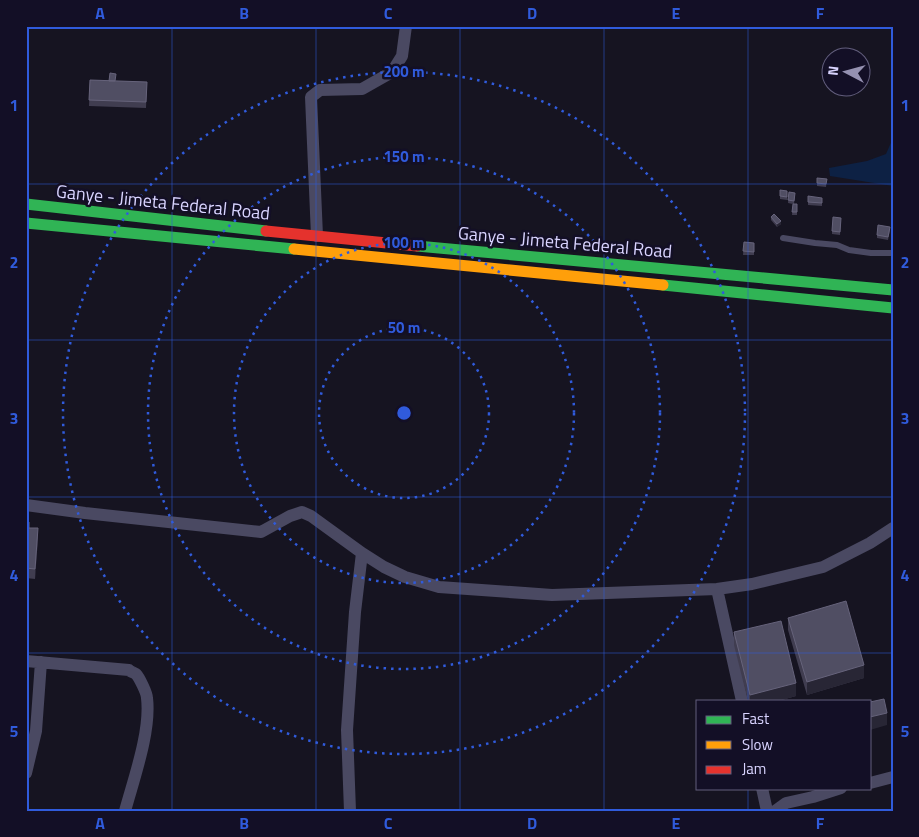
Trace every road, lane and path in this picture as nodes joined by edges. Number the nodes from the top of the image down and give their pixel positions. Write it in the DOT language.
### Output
graph roads {
  1 [pos="406,26"];
  2 [pos="26,204"];
  3 [pos="26,223"];
  4 [pos="317,236"];
  5 [pos="782,238"];
  6 [pos="893,253"];
  7 [pos="893,290"];
  8 [pos="893,308"];
  9 [pos="26,505"];
  10 [pos="893,528"];
  11 [pos="362,553"];
  12 [pos="717,589"];
  13 [pos="26,661"];
  14 [pos="41,662"];
  15 [pos="742,700"];
  16 [pos="26,773"];
  17 [pos="893,777"];
  18 [pos="872,782"];
  19 [pos="762,790"];
  20 [pos="835,790"];
  21 [pos="125,811"];
  22 [pos="350,811"];
  23 [pos="766,811"];
  24 [pos="775,811"];
  1 -- 4 [label="street"];
  2 -- 4 [label="main road, Ganye - Jimeta Federal Road"];
  3 -- 8 [label="main road, Ganye - Jimeta Federal Road"];
  4 -- 7 [label="main road, Ganye - Jimeta Federal Road"];
  5 -- 6 [label="lane"];
  9 -- 11 [label="street"];
  10 -- 12 [label="street"];
  11 -- 12 [label="street"];
  11 -- 22 [label="street"];
  12 -- 15 [label="street"];
  13 -- 14 [label="street"];
  14 -- 16 [label="street"];
  14 -- 21 [label="street"];
  17 -- 18 [label="street"];
  19 -- 23 [label="street"];
  20 -- 24 [label="street"];
}
